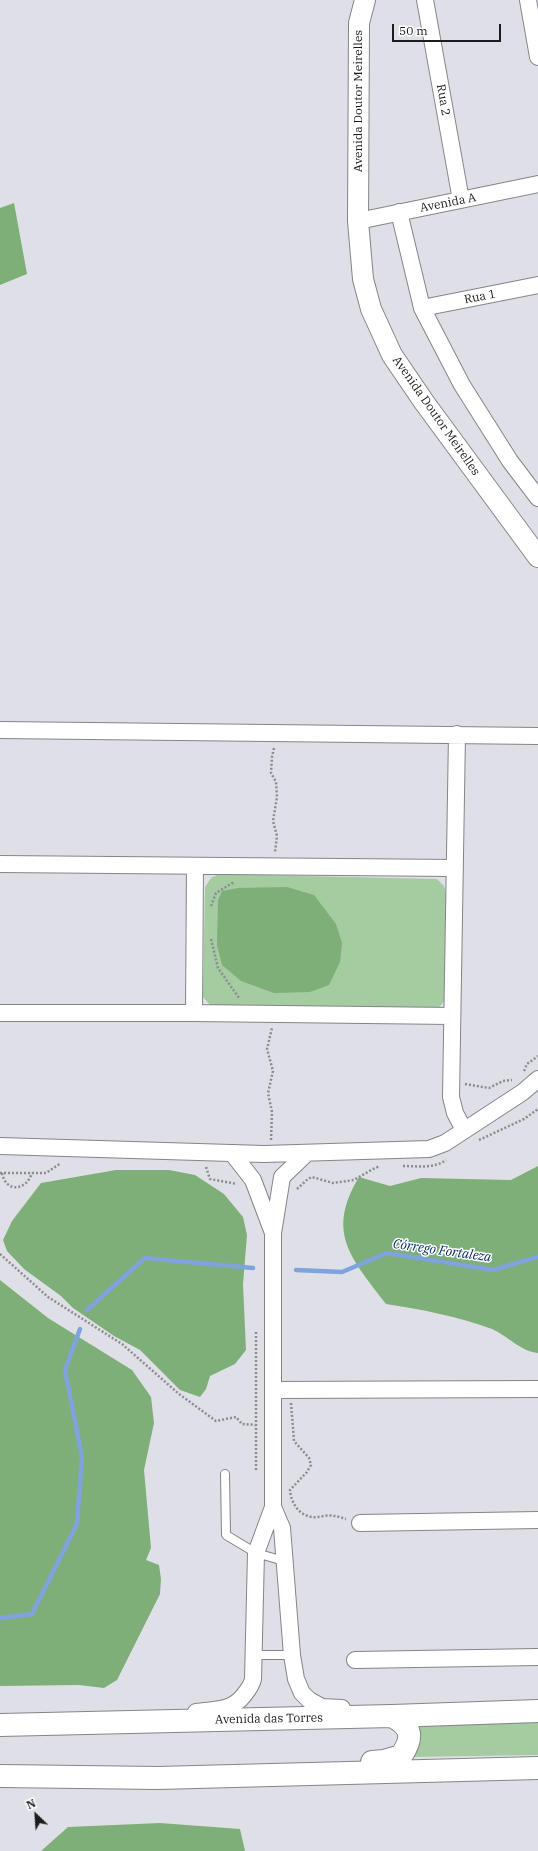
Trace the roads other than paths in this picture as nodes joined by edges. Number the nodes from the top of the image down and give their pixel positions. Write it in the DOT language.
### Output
graph roads {
  1 [pos="351,0"];
  2 [pos="365,0"];
  3 [pos="425,0"];
  4 [pos="528,0"];
  5 [pos="359,23"];
  6 [pos="538,57"];
  7 [pos="538,184"];
  8 [pos="461,200"];
  9 [pos="399,212"];
  10 [pos="358,221"];
  11 [pos="538,285"];
  12 [pos="422,308"];
  13 [pos="538,498"];
  14 [pos="538,556"];
  15 [pos="0,730"];
  16 [pos="457,734"];
  17 [pos="538,736"];
  18 [pos="0,864"];
  19 [pos="195,866"];
  20 [pos="455,868"];
  21 [pos="0,1013"];
  22 [pos="194,1013"];
  23 [pos="452,1016"];
  24 [pos="538,1080"];
  25 [pos="464,1130"];
  26 [pos="0,1146"];
  27 [pos="232,1153"];
  28 [pos="307,1153"];
  29 [pos="273,1233"];
  30 [pos="538,1389"];
  31 [pos="273,1390"];
  32 [pos="225,1474"];
  33 [pos="273,1508"];
  34 [pos="538,1520"];
  35 [pos="360,1523"];
  36 [pos="256,1553"];
  37 [pos="284,1561"];
  38 [pos="292,1654"];
  39 [pos="254,1655"];
  40 [pos="538,1657"];
  41 [pos="356,1660"];
  42 [pos="538,1711"];
  43 [pos="392,1716"];
  44 [pos="143,1722"];
  45 [pos="0,1725"];
  46 [pos="538,1768"];
  47 [pos="0,1776"];
  48 [pos="158,1778"];
  1 -- 5 [label="street, Avenida Doutor Meirelles"];
  2 -- 5 [label="street, Avenida Doutor Meirelles"];
  3 -- 8 [label="street, Rua 2"];
  4 -- 6 [label="street"];
  5 -- 10 [label="street, Avenida Doutor Meirelles"];
  7 -- 8 [label="street, Avenida A"];
  8 -- 9 [label="street, Avenida A"];
  9 -- 10 [label="street, Avenida A"];
  9 -- 12 [label="street"];
  10 -- 14 [label="street, Avenida Doutor Meirelles"];
  11 -- 12 [label="street, Rua 1"];
  12 -- 13 [label="street"];
  15 -- 16 [label="street"];
  16 -- 17 [label="street"];
  16 -- 20 [label="street"];
  18 -- 19 [label="street"];
  19 -- 20 [label="street"];
  19 -- 22 [label="street"];
  20 -- 23 [label="street"];
  21 -- 22 [label="street"];
  22 -- 23 [label="street"];
  23 -- 25 [label="street"];
  24 -- 25 [label="street"];
  25 -- 28 [label="street"];
  26 -- 27 [label="street"];
  27 -- 28 [label="street"];
  27 -- 29 [label="street"];
  28 -- 29 [label="street"];
  29 -- 31 [label="street"];
  30 -- 31 [label="street"];
  31 -- 33 [label="street"];
  32 -- 36 [label="lane"];
  33 -- 36 [label="street"];
  33 -- 37 [label="street"];
  34 -- 35 [label="street"];
  36 -- 37 [label="lane"];
  36 -- 39 [label="street"];
  37 -- 38 [label="street"];
  38 -- 39 [label="lane"];
  38 -- 43 [label="street"];
  39 -- 44 [label="street"];
  40 -- 41 [label="street"];
  42 -- 43 [label="main road, Avenida das Torres"];
  43 -- 44 [label="main road, Avenida das Torres"];
  43 -- 48 [label="main road"];
  44 -- 45 [label="main road, Avenida das Torres"];
  46 -- 48 [label="main road"];
  47 -- 48 [label="main road"];
}
